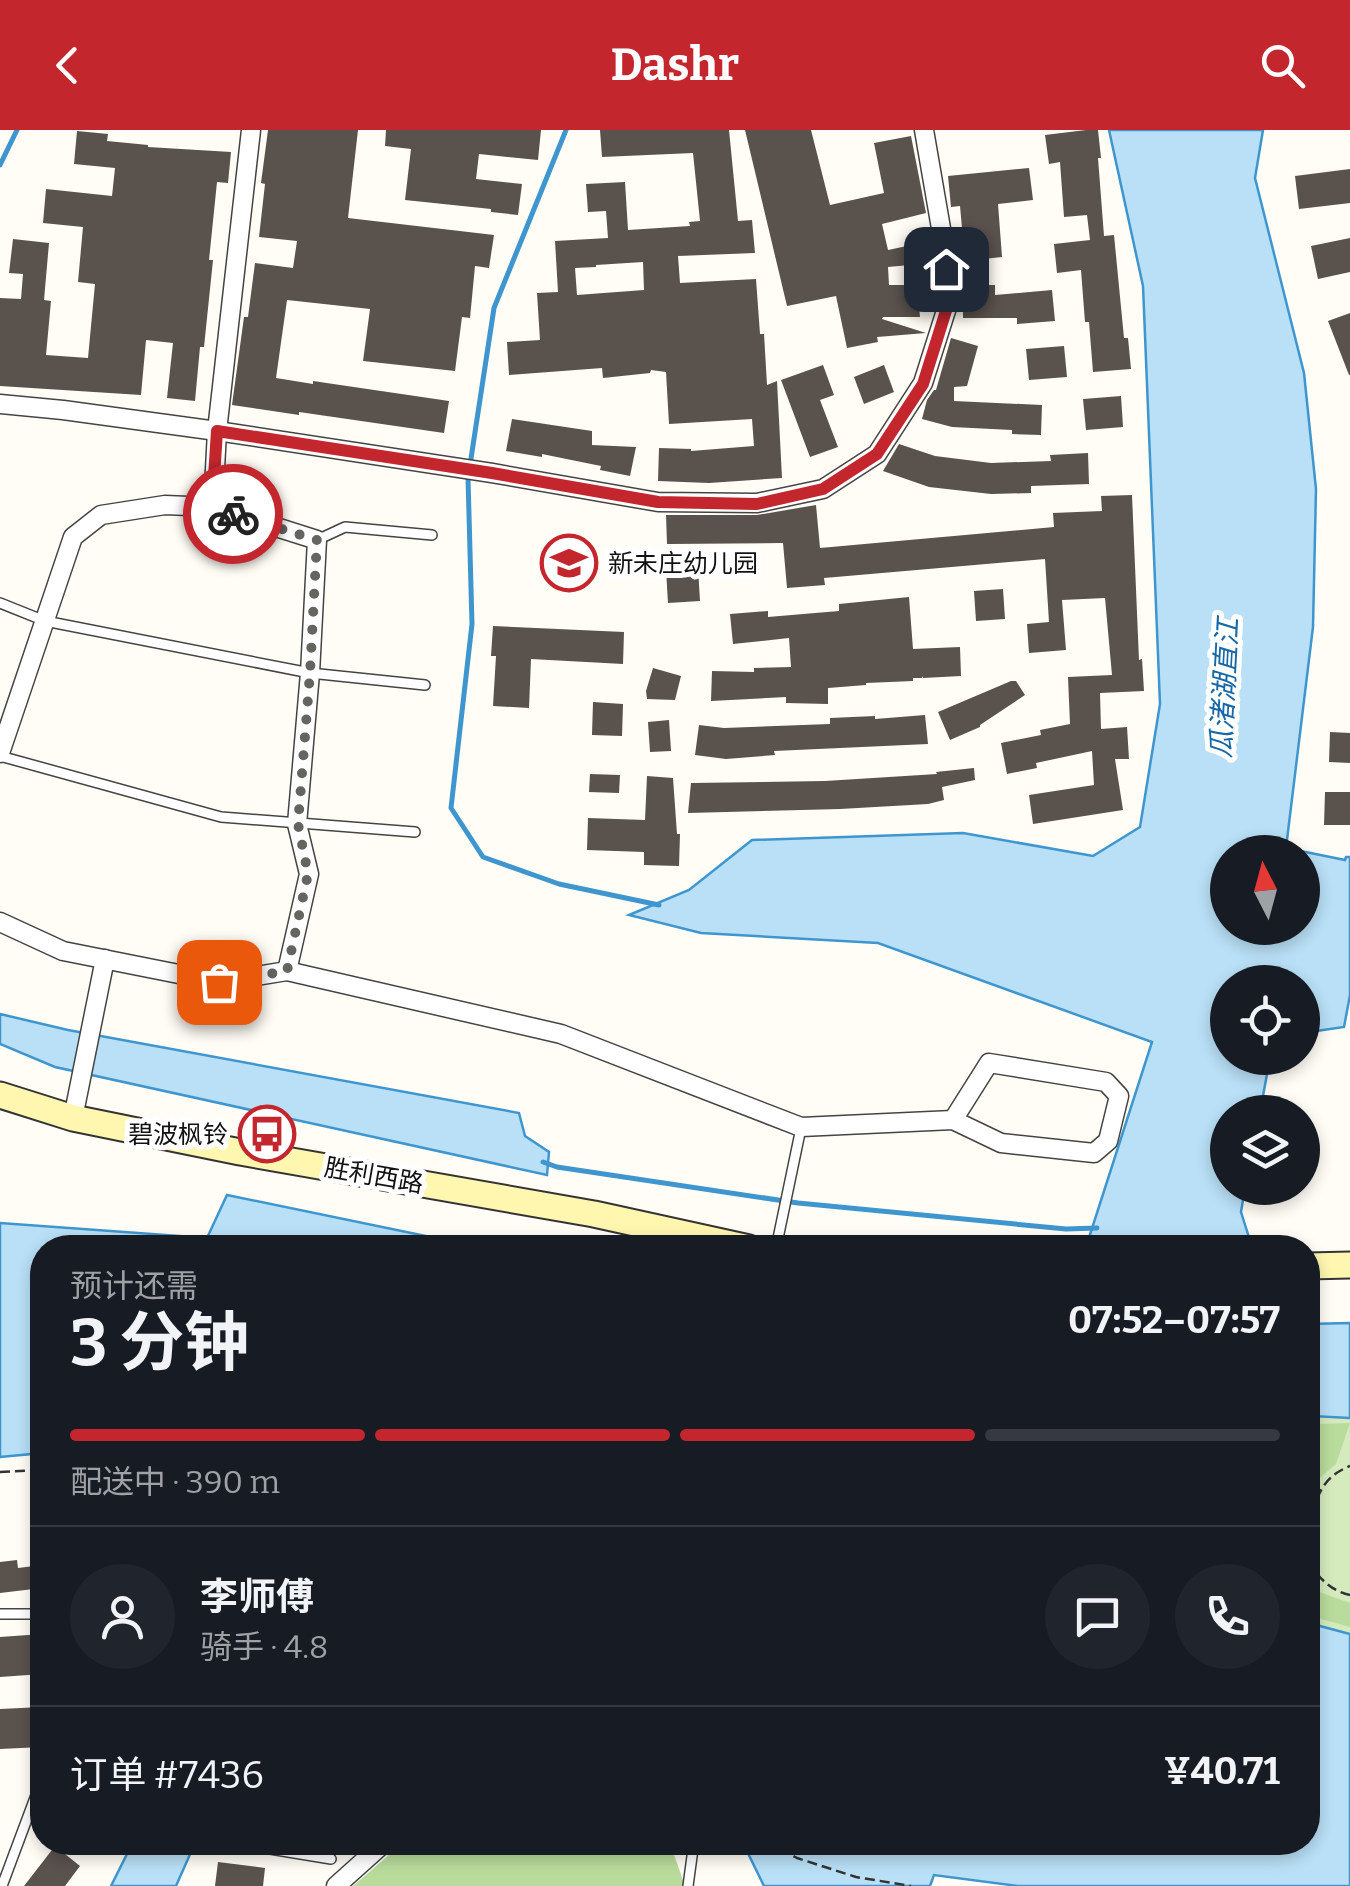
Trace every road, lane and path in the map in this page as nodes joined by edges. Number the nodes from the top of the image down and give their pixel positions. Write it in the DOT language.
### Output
graph roads {
  1 [pos="251,130"];
  2 [pos="924,130"];
  3 [pos="0,404"];
  4 [pos="217,431"];
  5 [pos="212,508"];
  6 [pos="432,535"];
  7 [pos="317,540"];
  8 [pos="0,603"];
  9 [pos="45,620"];
  10 [pos="310,673"];
  11 [pos="425,684"];
  12 [pos="0,755"];
  13 [pos="298,824"];
  14 [pos="414,832"];
  15 [pos="0,922"];
  16 [pos="104,960"];
  17 [pos="287,971"];
  18 [pos="0,1096"];
  19 [pos="73,1118"];
  20 [pos="953,1120"];
  21 [pos="801,1127"];
  22 [pos="690,1235"];
  23 [pos="779,1235"];
  24 [pos="1350,1265"];
  25 [pos="1320,1266"];
  26 [pos="1350,1466"];
  27 [pos="30,1471"];
  28 [pos="0,1472"];
  29 [pos="1320,1492"];
  30 [pos="1320,1578"];
  31 [pos="1350,1595"];
  32 [pos="0,1614"];
  33 [pos="30,1614"];
  34 [pos="30,1806"];
  35 [pos="306,1855"];
  36 [pos="371,1855"];
  37 [pos="692,1855"];
  38 [pos="791,1855"];
  39 [pos="331,1859"];
  40 [pos="2,1886"];
  41 [pos="336,1886"];
  42 [pos="688,1886"];
  43 [pos="911,1886"];
  1 -- 4 [label="street"];
  2 -- 4 [label="street"];
  3 -- 4 [label="street"];
  4 -- 5 [label="street"];
  5 -- 7 [label="street"];
  5 -- 9 [label="street"];
  6 -- 7 [label="lane"];
  7 -- 10 [label="street"];
  8 -- 9 [label="lane"];
  9 -- 10 [label="lane"];
  9 -- 12 [label="street"];
  10 -- 11 [label="lane"];
  10 -- 13 [label="street"];
  12 -- 13 [label="lane"];
  13 -- 14 [label="lane"];
  13 -- 17 [label="street"];
  15 -- 16 [label="street"];
  16 -- 17 [label="street"];
  16 -- 19 [label="street"];
  17 -- 21 [label="street"];
  18 -- 19 [label="street, 胜利西路"];
  19 -- 22 [label="street, 胜利西路"];
  20 -- 20 [label="street"];
  20 -- 21 [label="street"];
  21 -- 23 [label="lane"];
  24 -- 25 [label="street"];
  26 -- 29 [label="path"];
  27 -- 28 [label="path"];
  30 -- 31 [label="path"];
  32 -- 33 [label="lane"];
  34 -- 40 [label="lane"];
  35 -- 39 [label="lane"];
  36 -- 41 [label="street"];
  37 -- 42 [label="lane"];
  38 -- 43 [label="path"];
}
